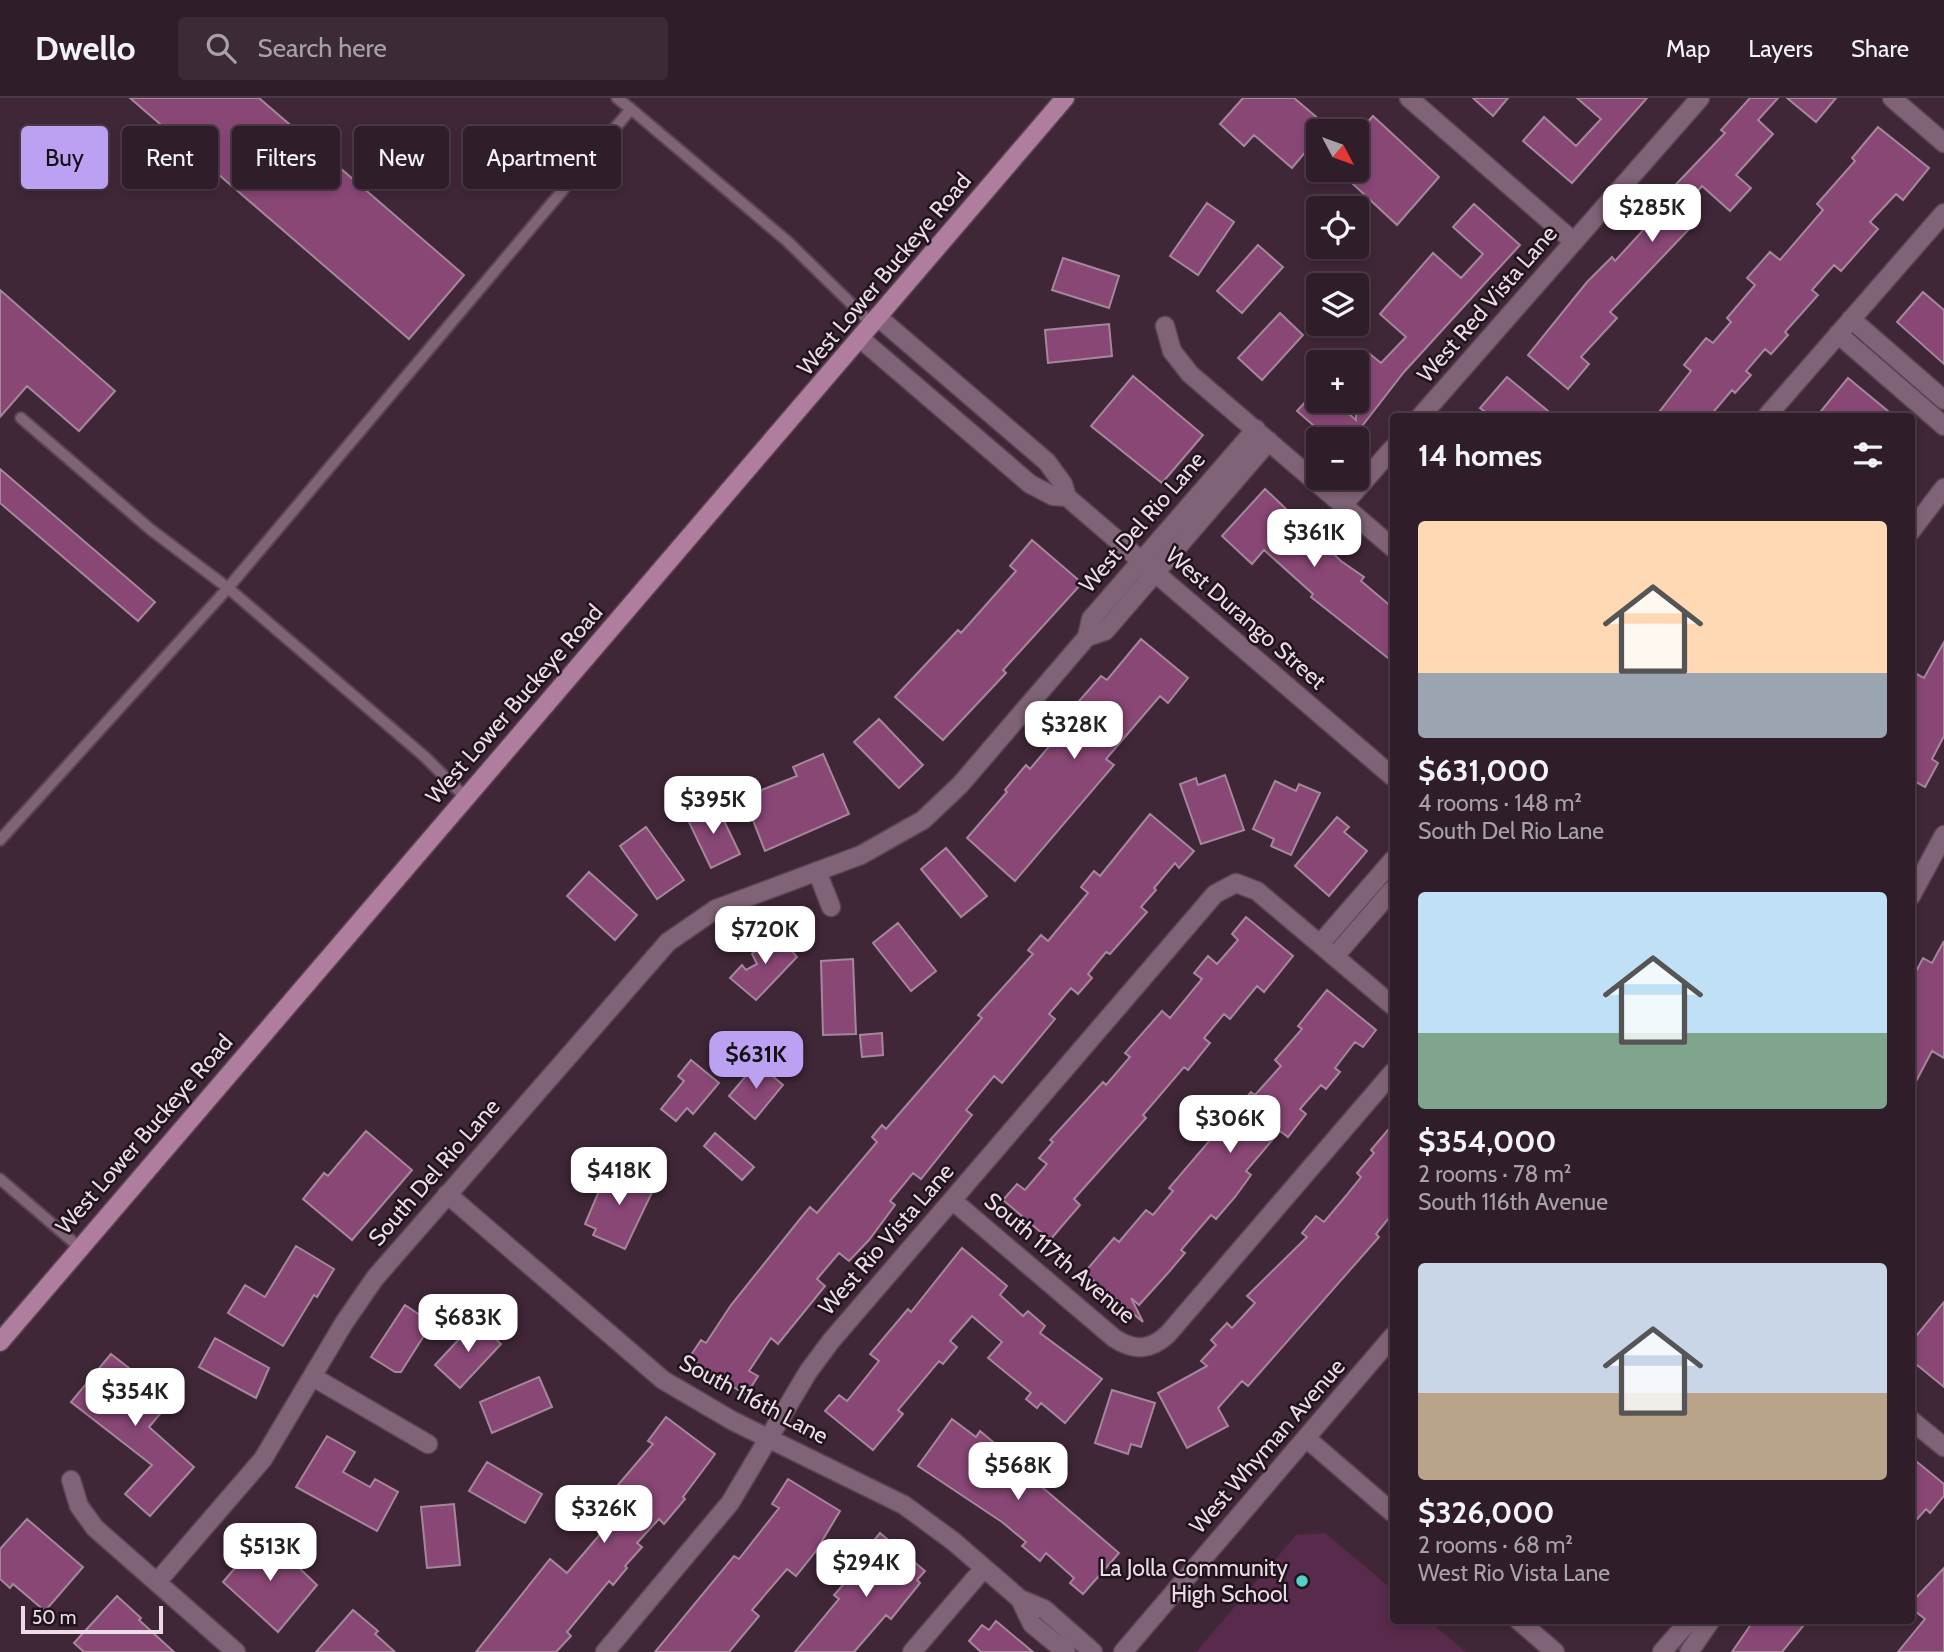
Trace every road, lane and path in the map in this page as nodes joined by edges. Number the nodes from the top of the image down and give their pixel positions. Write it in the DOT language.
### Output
graph roads {
  1 [pos="617,98"];
  2 [pos="1065,98"];
  3 [pos="1409,98"];
  4 [pos="1700,98"];
  5 [pos="1892,98"];
  6 [pos="631,109"];
  7 [pos="1944,143"];
  8 [pos="1944,213"];
  9 [pos="1574,242"];
  10 [pos="1851,319"];
  11 [pos="1165,326"];
  12 [pos="871,327"];
  13 [pos="1838,334"];
  14 [pos="1944,400"];
  15 [pos="1424,413"];
  16 [pos="1770,413"];
  17 [pos="21,418"];
  18 [pos="1944,426"];
  19 [pos="1262,435"];
  20 [pos="1390,452"];
  21 [pos="1944,488"];
  22 [pos="1067,497"];
  23 [pos="1343,505"];
  24 [pos="1915,526"];
  25 [pos="1390,545"];
  26 [pos="1148,566"];
  27 [pos="228,588"];
  28 [pos="1087,637"];
  29 [pos="1390,774"];
  30 [pos="466,798"];
  31 [pos="0,840"];
  32 [pos="1942,846"];
  33 [pos="1390,863"];
  34 [pos="817,871"];
  35 [pos="1915,890"];
  36 [pos="1390,892"];
  37 [pos="831,907"];
  38 [pos="1320,944"];
  39 [pos="1335,956"];
  40 [pos="1390,1003"];
  41 [pos="1390,1075"];
  42 [pos="0,1179"];
  43 [pos="447,1194"];
  44 [pos="952,1200"];
  45 [pos="79,1247"];
  46 [pos="1390,1340"];
  47 [pos="0,1342"];
  48 [pos="313,1377"];
  49 [pos="1915,1423"];
  50 [pos="769,1438"];
  51 [pos="1306,1438"];
  52 [pos="428,1444"];
  53 [pos="1944,1447"];
  54 [pos="71,1480"];
  55 [pos="1390,1510"];
  56 [pos="984,1568"];
  57 [pos="158,1582"];
  58 [pos="1020,1600"];
  59 [pos="1523,1624"];
  60 [pos="1686,1624"];
  61 [pos="1708,1624"];
  62 [pos="236,1652"];
  63 [pos="605,1652"];
  64 [pos="912,1652"];
  65 [pos="1066,1652"];
  66 [pos="1093,1652"];
  67 [pos="1123,1652"];
  68 [pos="1555,1652"];
  69 [pos="1662,1652"];
  70 [pos="1689,1652"];
  1 -- 6 [label="lane"];
  2 -- 12 [label="main road, West Lower Buckeye Road"];
  3 -- 9 [label="street"];
  4 -- 9 [label="street, West Red Vista Lane"];
  5 -- 7 [label="street"];
  6 -- 12 [label="lane"];
  6 -- 27 [label="lane"];
  8 -- 10 [label="street"];
  9 -- 15 [label="street, West Red Vista Lane"];
  10 -- 13 [label="street"];
  10 -- 14 [label="street"];
  11 -- 19 [label="street"];
  12 -- 22 [label="street, West Durango Street"];
  12 -- 22 [label="street, West Durango Street"];
  12 -- 30 [label="main road, West Lower Buckeye Road"];
  13 -- 16 [label="street"];
  13 -- 18 [label="street"];
  17 -- 27 [label="lane"];
  19 -- 23 [label="street"];
  19 -- 26 [label="street, West Del Rio Lane"];
  20 -- 23 [label="street"];
  21 -- 24 [label="street"];
  22 -- 26 [label="street, West Durango Street"];
  23 -- 25 [label="street"];
  26 -- 28 [label="street, West Del Rio Lane"];
  26 -- 29 [label="street, West Durango Street"];
  27 -- 30 [label="lane"];
  27 -- 31 [label="lane"];
  28 -- 34 [label="street, South Del Rio Lane"];
  30 -- 45 [label="main road, West Lower Buckeye Road"];
  32 -- 35 [label="street"];
  33 -- 38 [label="street"];
  34 -- 37 [label="street"];
  34 -- 43 [label="street, South Del Rio Lane"];
  36 -- 39 [label="street"];
  38 -- 39 [label="street"];
  38 -- 44 [label="street, West Rio Vista Lane"];
  39 -- 40 [label="street"];
  41 -- 44 [label="street, South 117th Avenue"];
  42 -- 45 [label="lane"];
  43 -- 48 [label="street, South Del Rio Lane"];
  43 -- 50 [label="street, South 116th Lane"];
  44 -- 50 [label="street, West Rio Vista Lane"];
  45 -- 47 [label="main road, West Lower Buckeye Road"];
  46 -- 51 [label="street, West Whyman Avenue"];
  48 -- 52 [label="street"];
  48 -- 57 [label="street, South Del Rio Lane"];
  49 -- 53 [label="street"];
  50 -- 56 [label="street, South 116th Lane"];
  50 -- 63 [label="street, West Rio Vista Lane"];
  51 -- 55 [label="street"];
  51 -- 67 [label="street, West Whyman Avenue"];
  54 -- 57 [label="street"];
  56 -- 58 [label="street, South 116th Lane"];
  56 -- 64 [label="street"];
  57 -- 62 [label="street"];
  58 -- 65 [label="street, South 116th Lane"];
  58 -- 66 [label="street, South 116th Lane"];
  59 -- 68 [label="street"];
  60 -- 69 [label="street"];
  61 -- 70 [label="street"];
}
